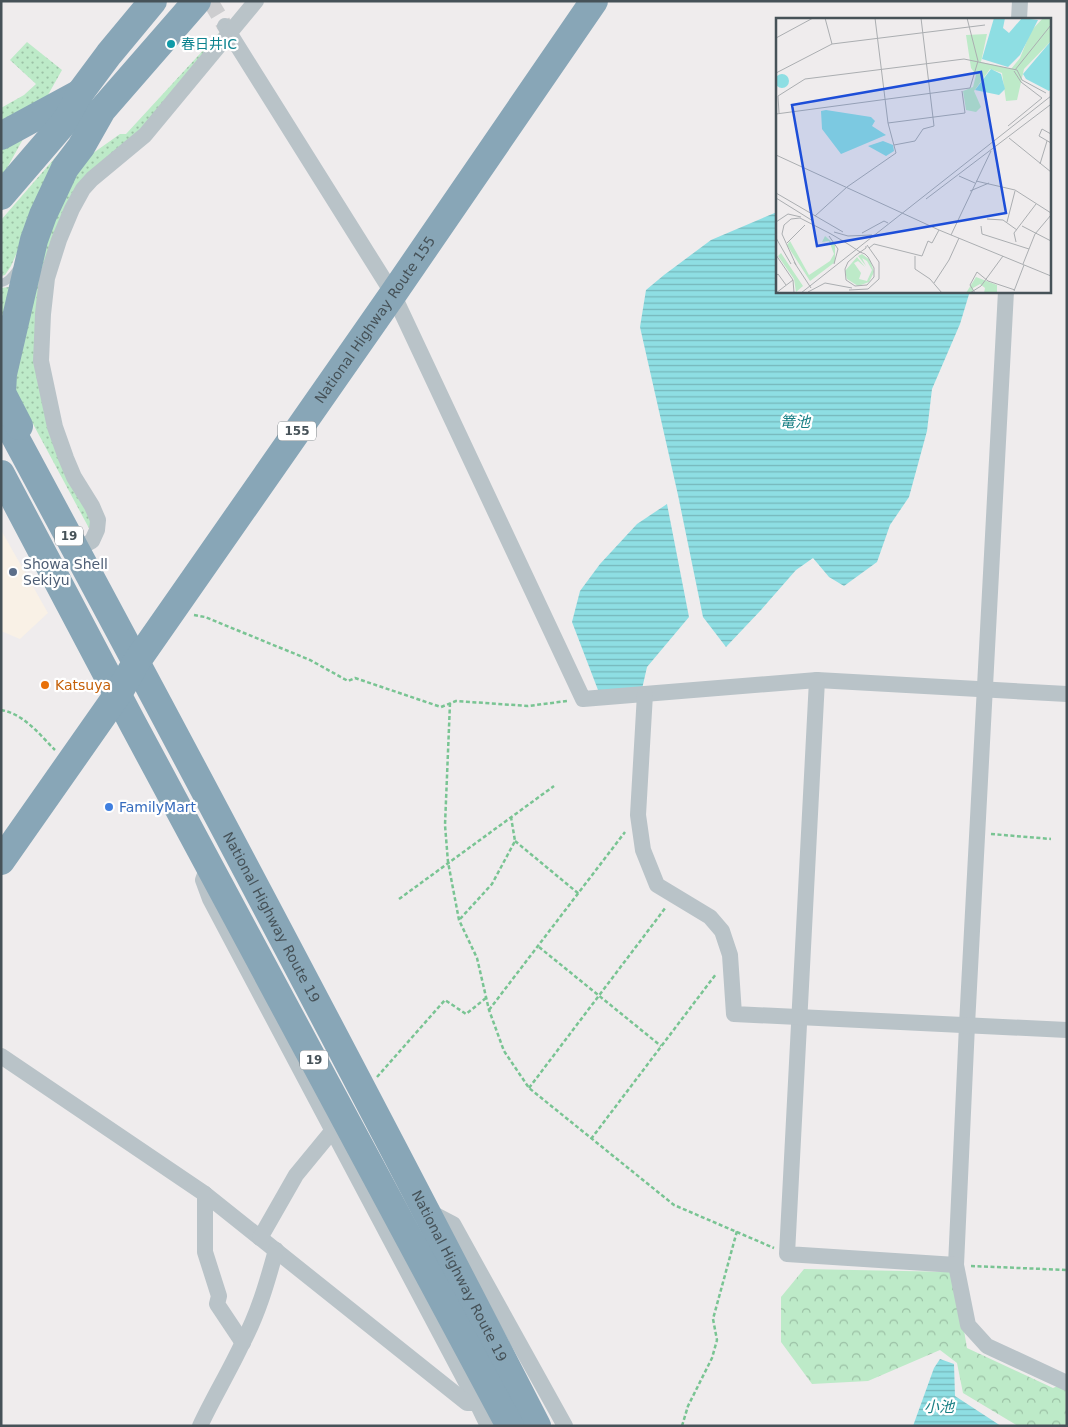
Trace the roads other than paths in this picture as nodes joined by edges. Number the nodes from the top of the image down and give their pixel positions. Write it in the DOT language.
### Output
graph roads {
  1 [pos="153,1"];
  2 [pos="197,1"];
  3 [pos="256,1"];
  4 [pos="594,1"];
  5 [pos="1020,1"];
  6 [pos="1020,18"];
  7 [pos="227,30"];
  8 [pos="80,92"];
  9 [pos="102,110"];
  10 [pos="1,136"];
  11 [pos="1,196"];
  12 [pos="1,212"];
  13 [pos="34,240"];
  14 [pos="1,283"];
  15 [pos="1006,292"];
  16 [pos="393,294"];
  17 [pos="1,411"];
  18 [pos="1,474"];
  19 [pos="72,541"];
  20 [pos="136,661"];
  21 [pos="816,680"];
  22 [pos="986,690"];
  23 [pos="118,694"];
  24 [pos="646,694"];
  25 [pos="1067,694"];
  26 [pos="1,861"];
  27 [pos="208,864"];
  28 [pos="798,1018"];
  29 [pos="967,1025"];
  30 [pos="1067,1030"];
  31 [pos="1,1056"];
  32 [pos="332,1130"];
  33 [pos="205,1194"];
  34 [pos="426,1210"];
  35 [pos="260,1238"];
  36 [pos="276,1250"];
  37 [pos="956,1265"];
  38 [pos="243,1343"];
  39 [pos="1067,1383"];
  40 [pos="477,1403"];
  41 [pos="200,1426"];
  42 [pos="488,1426"];
  43 [pos="510,1426"];
  44 [pos="537,1426"];
  45 [pos="565,1426"];
  1 -- 8 [label="highway"];
  2 -- 9 [label="highway"];
  3 -- 7 [label="street"];
  4 -- 16 [label="highway, National Highway Route 155 / 155"];
  5 -- 6 [label="street"];
  7 -- 16 [label="street"];
  7 -- 19 [label="street"];
  8 -- 10 [label="highway"];
  8 -- 11 [label="highway"];
  9 -- 12 [label="highway"];
  9 -- 13 [label="highway"];
  13 -- 14 [label="lane"];
  13 -- 19 [label="highway"];
  15 -- 22 [label="street"];
  16 -- 20 [label="highway, National Highway Route 155 / 155"];
  16 -- 24 [label="street"];
  17 -- 19 [label="highway, National Highway Route 19 / 19"];
  18 -- 23 [label="highway, National Highway Route 19 / 19"];
  19 -- 20 [label="highway, National Highway Route 19 / 19"];
  20 -- 23 [label="highway, National Highway Route 155 / 155"];
  20 -- 34 [label="highway, National Highway Route 19 / 19"];
  21 -- 22 [label="street"];
  21 -- 24 [label="street"];
  21 -- 28 [label="street"];
  22 -- 25 [label="street"];
  22 -- 29 [label="street"];
  23 -- 26 [label="highway, National Highway Route 155 / 155"];
  23 -- 27 [label="highway, National Highway Route 19 / 19"];
  24 -- 28 [label="street"];
  27 -- 32 [label="street"];
  27 -- 43 [label="highway, National Highway Route 19 / 19"];
  28 -- 29 [label="street"];
  28 -- 37 [label="street"];
  29 -- 30 [label="street"];
  29 -- 37 [label="street"];
  31 -- 33 [label="street"];
  32 -- 35 [label="street"];
  32 -- 40 [label="street"];
  33 -- 35 [label="street"];
  33 -- 38 [label="street"];
  34 -- 44 [label="highway, National Highway Route 19 / 19"];
  34 -- 45 [label="street"];
  35 -- 36 [label="street"];
  36 -- 38 [label="street"];
  36 -- 40 [label="street"];
  37 -- 39 [label="street"];
  38 -- 41 [label="street"];
  40 -- 42 [label="street"];
}
